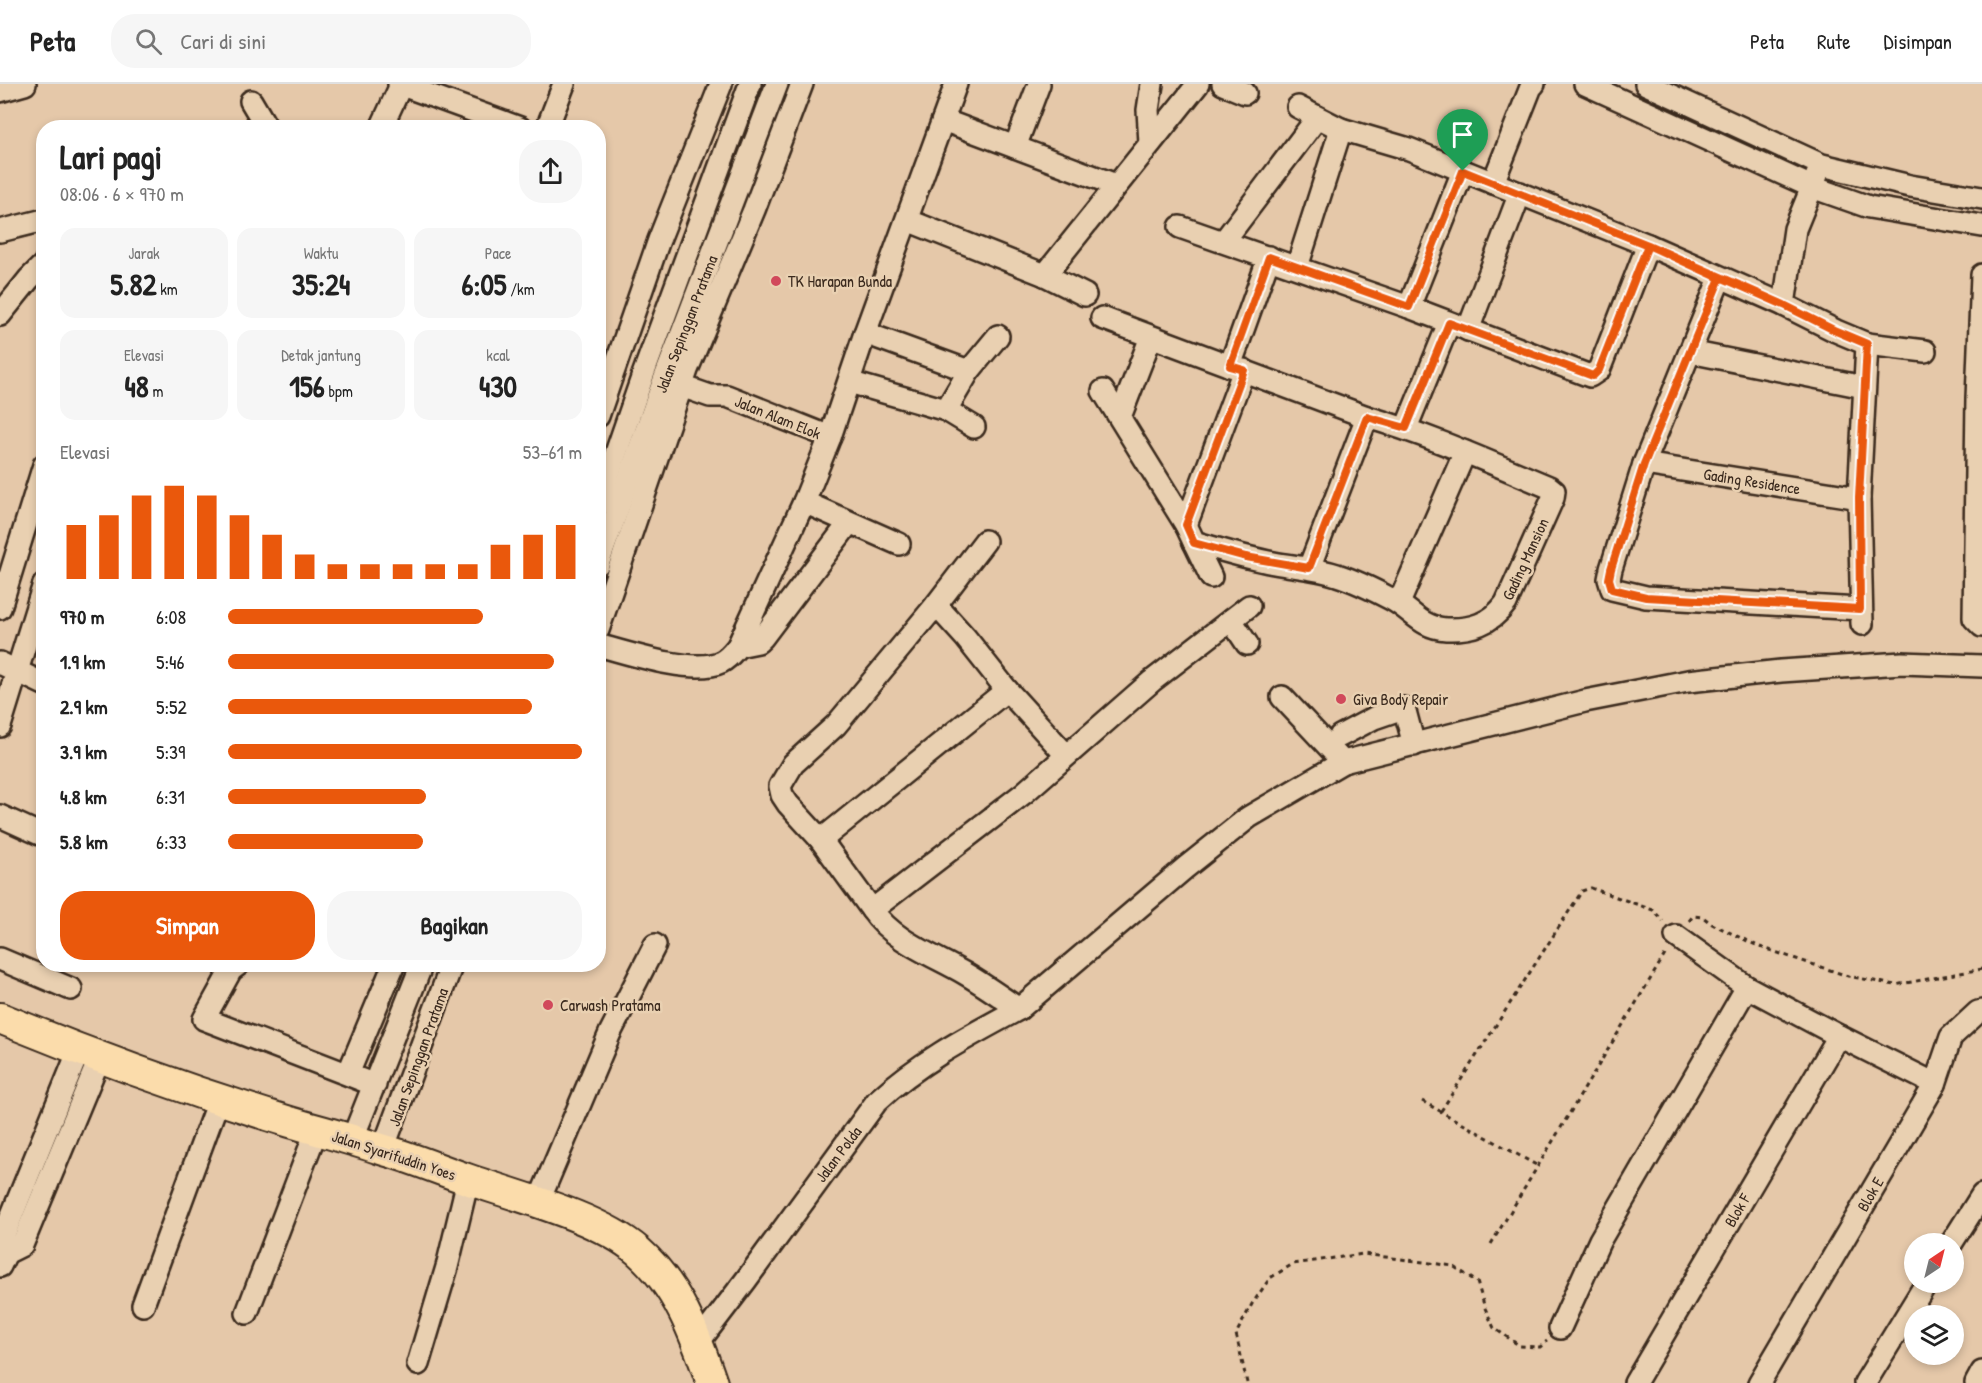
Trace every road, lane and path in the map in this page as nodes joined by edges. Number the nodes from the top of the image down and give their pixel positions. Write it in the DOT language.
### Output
graph roads {
  1 [pos="25,84"];
  2 [pos="400,84"];
  3 [pos="564,84"];
  4 [pos="721,84"];
  5 [pos="750,84"];
  6 [pos="777,84"];
  7 [pos="802,84"];
  8 [pos="956,84"];
  9 [pos="1039,84"];
  10 [pos="1152,84"];
  11 [pos="1198,84"];
  12 [pos="1223,84"];
  13 [pos="1585,84"];
  14 [pos="1646,84"];
  15 [pos="1532,85"];
  16 [pos="0,92"];
  17 [pos="1245,93"];
  18 [pos="250,101"];
  19 [pos="1298,107"];
  20 [pos="1317,118"];
  21 [pos="262,120"];
  22 [pos="384,120"];
  23 [pos="498,120"];
  24 [pos="551,120"];
  25 [pos="943,120"];
  26 [pos="1734,123"];
  27 [pos="1341,129"];
  28 [pos="1150,143"];
  29 [pos="1015,147"];
  30 [pos="1727,147"];
  31 [pos="1822,165"];
  32 [pos="1463,171"];
  33 [pos="1493,183"];
  34 [pos="1116,185"];
  35 [pos="1812,187"];
  36 [pos="1520,194"];
  37 [pos="1982,198"];
  38 [pos="907,220"];
  39 [pos="36,222"];
  40 [pos="1982,226"];
  41 [pos="1180,227"];
  42 [pos="0,231"];
  43 [pos="1224,241"];
  44 [pos="1648,245"];
  45 [pos="1269,257"];
  46 [pos="1297,267"];
  47 [pos="36,272"];
  48 [pos="1045,275"];
  49 [pos="1982,275"];
  50 [pos="1720,278"];
  51 [pos="1084,295"];
  52 [pos="1784,305"];
  53 [pos="1409,307"];
  54 [pos="0,315"];
  55 [pos="1102,318"];
  56 [pos="1459,326"];
  57 [pos="865,333"];
  58 [pos="998,336"];
  59 [pos="1151,337"];
  60 [pos="1867,344"];
  61 [pos="1924,351"];
  62 [pos="1690,352"];
  63 [pos="1237,368"];
  64 [pos="969,371"];
  65 [pos="666,373"];
  66 [pos="849,382"];
  67 [pos="1864,387"];
  68 [pos="1103,392"];
  69 [pos="606,393"];
  70 [pos="945,410"];
  71 [pos="1120,417"];
  72 [pos="1367,417"];
  73 [pos="974,427"];
  74 [pos="1406,428"];
  75 [pos="830,437"];
  76 [pos="1465,452"];
  77 [pos="1644,464"];
  78 [pos="1979,479"];
  79 [pos="606,489"];
  80 [pos="36,491"];
  81 [pos="1859,498"];
  82 [pos="804,502"];
  83 [pos="849,523"];
  84 [pos="1190,534"];
  85 [pos="985,541"];
  86 [pos="606,542"];
  87 [pos="899,544"];
  88 [pos="1309,568"];
  89 [pos="9,577"];
  90 [pos="1211,577"];
  91 [pos="36,585"];
  92 [pos="606,600"];
  93 [pos="36,603"];
  94 [pos="1399,603"];
  95 [pos="936,605"];
  96 [pos="1249,606"];
  97 [pos="0,608"];
  98 [pos="1231,620"];
  99 [pos="1982,626"];
  100 [pos="1247,644"];
  101 [pos="738,646"];
  102 [pos="606,647"];
  103 [pos="1982,666"];
  104 [pos="8,667"];
  105 [pos="36,680"];
  106 [pos="1007,690"];
  107 [pos="1282,697"];
  108 [pos="0,726"];
  109 [pos="1341,736"];
  110 [pos="1414,745"];
  111 [pos="1066,755"];
  112 [pos="1343,762"];
  113 [pos="0,816"];
  114 [pos="36,832"];
  115 [pos="821,840"];
  116 [pos="872,910"];
  117 [pos="1676,936"];
  118 [pos="655,945"];
  119 [pos="0,959"];
  120 [pos="1982,969"];
  121 [pos="230,972"];
  122 [pos="391,972"];
  123 [pos="419,972"];
  124 [pos="449,972"];
  125 [pos="1747,987"];
  126 [pos="71,989"];
  127 [pos="1019,1009"];
  128 [pos="1982,1011"];
  129 [pos="0,1018"];
  130 [pos="1839,1036"];
  131 [pos="90,1053"];
  132 [pos="348,1074"];
  133 [pos="1935,1084"];
  134 [pos="375,1085"];
  135 [pos="219,1098"];
  136 [pos="1422,1101"];
  137 [pos="1441,1112"];
  138 [pos="317,1129"];
  139 [pos="352,1140"];
  140 [pos="383,1149"];
  141 [pos="1538,1166"];
  142 [pos="468,1180"];
  143 [pos="1982,1194"];
  144 [pos="538,1203"];
  145 [pos="1958,1233"];
  146 [pos="1491,1244"];
  147 [pos="3,1259"];
  148 [pos="1920,1293"];
  149 [pos="143,1305"];
  150 [pos="247,1313"];
  151 [pos="1560,1328"];
  152 [pos="698,1343"];
  153 [pos="418,1364"];
  154 [pos="1982,1372"];
  155 [pos="712,1383"];
  156 [pos="1247,1383"];
  157 [pos="1635,1383"];
  158 [pos="1759,1383"];
  159 [pos="1865,1383"];
  160 [pos="1976,1383"];
  1 -- 16 [label="street"];
  2 -- 22 [label="street"];
  2 -- 23 [label="street"];
  3 -- 24 [label="street"];
  4 -- 69 [label="street"];
  5 -- 65 [label="street, Jalan Sepinggan Pratama"];
  6 -- 65 [label="street, Jalan Sepinggan Pratama"];
  7 -- 65 [label="street"];
  8 -- 25 [label="street"];
  9 -- 29 [label="street"];
  10 -- 28 [label="street"];
  11 -- 28 [label="street"];
  12 -- 17 [label="street"];
  13 -- 30 [label="street"];
  14 -- 26 [label="street"];
  15 -- 33 [label="street"];
  18 -- 21 [label="street"];
  19 -- 20 [label="street"];
  20 -- 27 [label="street"];
  20 -- 43 [label="street"];
  25 -- 29 [label="street"];
  25 -- 38 [label="street"];
  26 -- 30 [label="street"];
  26 -- 31 [label="street"];
  27 -- 32 [label="street"];
  27 -- 46 [label="street"];
  28 -- 34 [label="street"];
  29 -- 34 [label="street"];
  30 -- 35 [label="street"];
  31 -- 35 [label="street"];
  31 -- 37 [label="street"];
  32 -- 33 [label="street"];
  32 -- 53 [label="street"];
  33 -- 36 [label="street"];
  34 -- 48 [label="street"];
  35 -- 40 [label="street"];
  35 -- 52 [label="street"];
  36 -- 44 [label="street"];
  36 -- 56 [label="street"];
  38 -- 48 [label="street"];
  38 -- 57 [label="street"];
  39 -- 42 [label="street"];
  41 -- 43 [label="street"];
  43 -- 45 [label="street"];
  44 -- 50 [label="street"];
  44 -- 56 [label="street"];
  45 -- 46 [label="street"];
  45 -- 63 [label="street"];
  46 -- 53 [label="street"];
  47 -- 54 [label="street"];
  48 -- 51 [label="street"];
  49 -- 78 [label="street"];
  50 -- 52 [label="street"];
  50 -- 62 [label="street"];
  52 -- 60 [label="street"];
  53 -- 56 [label="street"];
  55 -- 59 [label="street, Gading Mansion"];
  56 -- 74 [label="street"];
  57 -- 64 [label="street"];
  57 -- 66 [label="street"];
  58 -- 64 [label="street"];
  59 -- 63 [label="street, Gading Mansion"];
  59 -- 71 [label="street"];
  60 -- 61 [label="street"];
  60 -- 67 [label="street"];
  62 -- 67 [label="street"];
  62 -- 77 [label="street"];
  63 -- 72 [label="street, Gading Mansion"];
  63 -- 84 [label="street"];
  64 -- 70 [label="street"];
  65 -- 75 [label="street, Jalan Alam Elok"];
  65 -- 79 [label="street, Jalan Sepinggan Pratama"];
  65 -- 86 [label="street, Jalan Sepinggan Pratama"];
  65 -- 92 [label="street"];
  66 -- 70 [label="street"];
  66 -- 75 [label="street"];
  67 -- 81 [label="street"];
  68 -- 71 [label="street"];
  70 -- 73 [label="street"];
  71 -- 84 [label="street"];
  72 -- 74 [label="street, Gading Mansion"];
  72 -- 88 [label="street"];
  74 -- 76 [label="street, Gading Mansion"];
  75 -- 82 [label="street"];
  76 -- 94 [label="street"];
  76 -- 94 [label="street, Gading Mansion"];
  77 -- 81 [label="street, Gading Residence"];
  77 -- 81 [label="street"];
  78 -- 99 [label="street"];
  80 -- 89 [label="street"];
  82 -- 83 [label="street"];
  82 -- 101 [label="street"];
  83 -- 87 [label="street"];
  83 -- 101 [label="street"];
  84 -- 88 [label="street, Gading Mansion"];
  84 -- 90 [label="street"];
  85 -- 95 [label="street"];
  88 -- 94 [label="street, Gading Mansion"];
  89 -- 91 [label="street"];
  89 -- 97 [label="street"];
  93 -- 104 [label="street"];
  95 -- 106 [label="street"];
  95 -- 115 [label="street"];
  96 -- 98 [label="street"];
  98 -- 100 [label="street"];
  98 -- 111 [label="street"];
  101 -- 102 [label="street"];
  103 -- 110 [label="street, Jalan Polda"];
  104 -- 105 [label="street"];
  104 -- 108 [label="street"];
  106 -- 111 [label="street"];
  106 -- 115 [label="street"];
  107 -- 112 [label="street"];
  109 -- 110 [label="street"];
  110 -- 112 [label="street, Jalan Polda"];
  111 -- 116 [label="street"];
  112 -- 127 [label="street, Jalan Polda"];
  113 -- 114 [label="street"];
  115 -- 116 [label="street"];
  116 -- 127 [label="street"];
  117 -- 120 [label="path"];
  117 -- 125 [label="street"];
  117 -- 137 [label="path"];
  117 -- 141 [label="path"];
  118 -- 144 [label="street"];
  119 -- 126 [label="street"];
  121 -- 132 [label="street"];
  122 -- 132 [label="street"];
  123 -- 134 [label="street, Jalan Sepinggan Pratama"];
  124 -- 140 [label="street, Jalan Sepinggan Pratama"];
  125 -- 130 [label="street"];
  125 -- 151 [label="street"];
  127 -- 152 [label="street, Jalan Polda"];
  128 -- 133 [label="street, Blok E"];
  129 -- 131 [label="highway, Jalan Syarifuddin Yoes"];
  130 -- 133 [label="street"];
  130 -- 157 [label="street, Blok F"];
  131 -- 135 [label="highway, Jalan Syarifuddin Yoes"];
  131 -- 147 [label="street"];
  132 -- 134 [label="street"];
  133 -- 158 [label="street, Blok E"];
  134 -- 139 [label="street, Jalan Sepinggan Pratama"];
  135 -- 138 [label="highway, Jalan Syarifuddin Yoes"];
  135 -- 149 [label="street"];
  136 -- 137 [label="path"];
  137 -- 141 [label="path"];
  138 -- 139 [label="highway, Jalan Syarifuddin Yoes"];
  138 -- 150 [label="street"];
  139 -- 140 [label="highway, Jalan Syarifuddin Yoes"];
  140 -- 142 [label="highway, Jalan Syarifuddin Yoes"];
  141 -- 146 [label="path"];
  142 -- 144 [label="highway, Jalan Syarifuddin Yoes"];
  142 -- 153 [label="street"];
  143 -- 145 [label="street"];
  144 -- 152 [label="highway, Jalan Syarifuddin Yoes"];
  148 -- 159 [label="street"];
  151 -- 156 [label="path"];
  152 -- 155 [label="highway, Jalan Syarifuddin Yoes"];
  154 -- 160 [label="street"];
}
